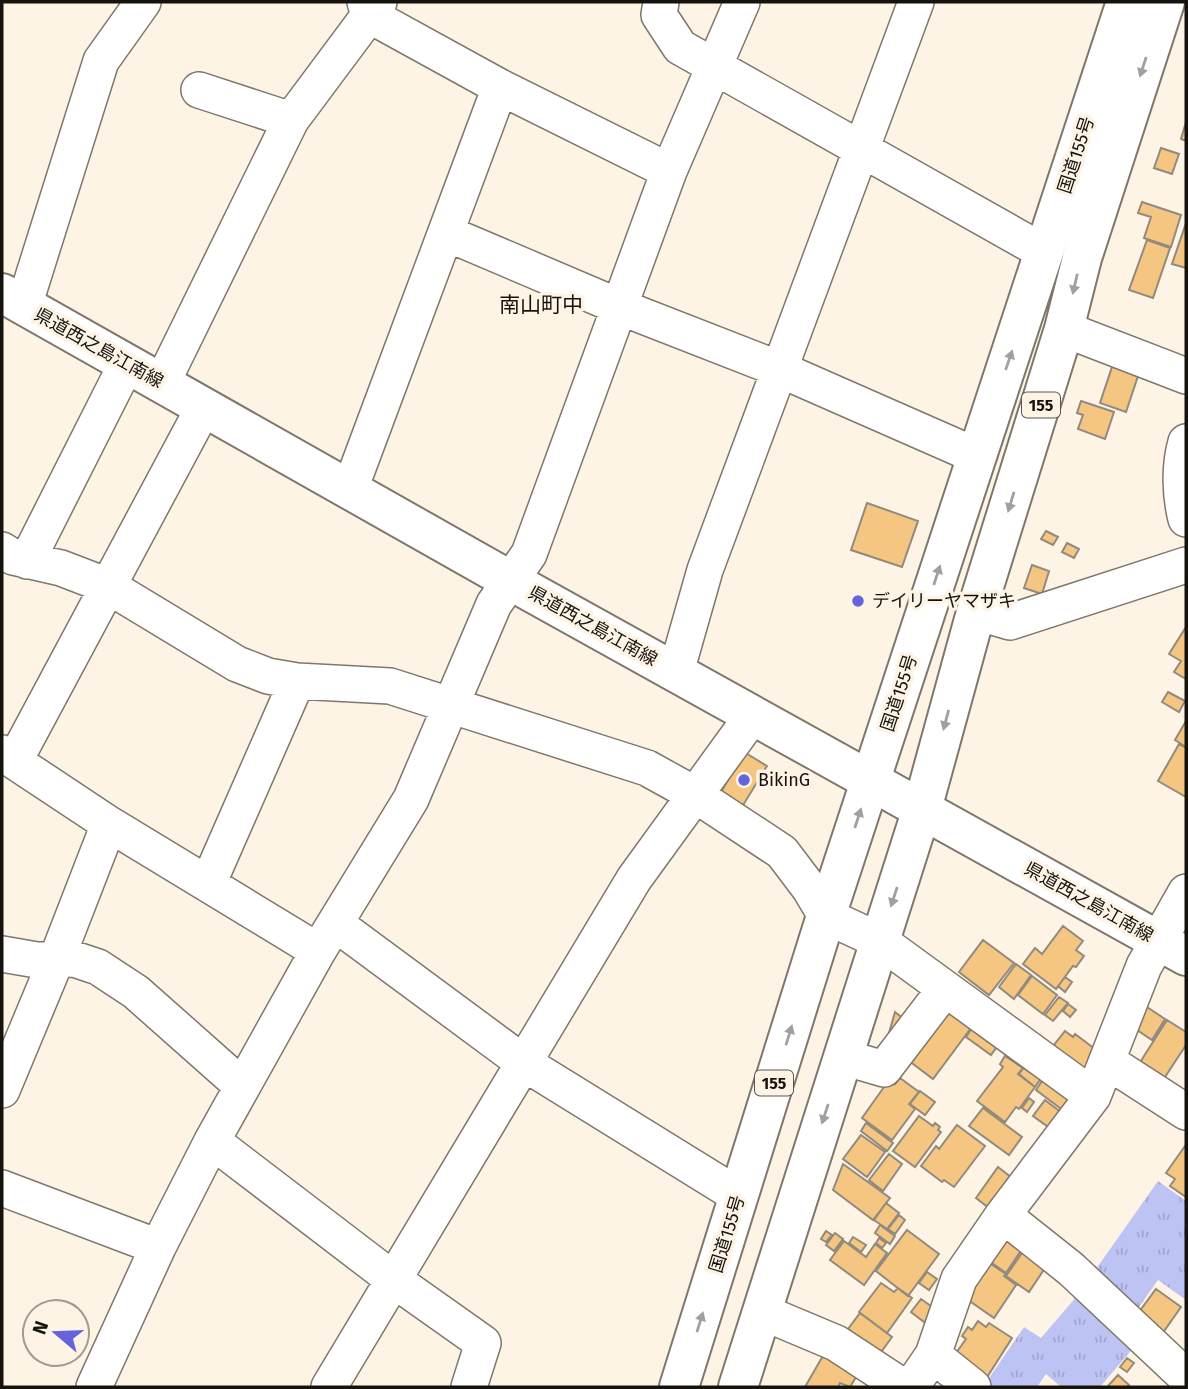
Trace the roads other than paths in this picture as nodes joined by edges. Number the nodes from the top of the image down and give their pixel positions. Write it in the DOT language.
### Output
graph roads {
  1 [pos="143,2"];
  2 [pos="661,2"];
  3 [pos="742,2"];
  4 [pos="916,2"];
  5 [pos="1126,2"];
  6 [pos="1164,2"];
  7 [pos="1172,2"];
  8 [pos="371,6"];
  9 [pos="1186,11"];
  10 [pos="713,65"];
  11 [pos="500,87"];
  12 [pos="199,90"];
  13 [pos="291,120"];
  14 [pos="863,148"];
  15 [pos="669,171"];
  16 [pos="446,233"];
  17 [pos="1044,252"];
  18 [pos="13,300"];
  19 [pos="620,307"];
  20 [pos="1065,329"];
  21 [pos="127,363"];
  22 [pos="779,369"];
  23 [pos="1186,376"];
  24 [pos="162,383"];
  25 [pos="204,407"];
  26 [pos="1186,442"];
  27 [pos="977,456"];
  28 [pos="350,489"];
  29 [pos="1186,519"];
  30 [pos="14,555"];
  31 [pos="1186,565"];
  32 [pos="511,581"];
  33 [pos="108,586"];
  34 [pos="976,612"];
  35 [pos="676,672"];
  36 [pos="297,681"];
  37 [pos="451,706"];
  38 [pos="753,715"];
  39 [pos="8,757"];
  40 [pos="870,780"];
  41 [pos="694,794"];
  42 [pos="922,809"];
  43 [pos="109,824"];
  44 [pos="208,884"];
  45 [pos="1186,892"];
  46 [pos="826,916"];
  47 [pos="327,937"];
  48 [pos="880,941"];
  49 [pos="1173,948"];
  50 [pos="2,954"];
  51 [pos="57,958"];
  52 [pos="945,989"];
  53 [pos="843,1057"];
  54 [pos="1107,1061"];
  55 [pos="524,1063"];
  56 [pos="242,1086"];
  57 [pos="2,1090"];
  58 [pos="1093,1096"];
  59 [pos="1186,1112"];
  60 [pos="212,1141"];
  61 [pos="2,1188"];
  62 [pos="738,1196"];
  63 [pos="1003,1215"];
  64 [pos="159,1247"];
  65 [pos="394,1280"];
  66 [pos="762,1312"];
  67 [pos="933,1355"];
  68 [pos="1182,1377"];
  69 [pos="94,1387"];
  70 [pos="329,1387"];
  71 [pos="469,1387"];
  72 [pos="679,1387"];
  73 [pos="738,1387"];
  74 [pos="903,1387"];
  75 [pos="911,1387"];
  76 [pos="973,1387"];
  1 -- 18 [label="street"];
  2 -- 10 [label="street"];
  3 -- 10 [label="street"];
  4 -- 14 [label="street"];
  5 -- 17 [label="main road, 国道155号 / 155"];
  6 -- 20 [label="main road, 国道155号 / 155, one-way"];
  7 -- 9 [label="main road"];
  8 -- 11 [label="street"];
  8 -- 13 [label="street"];
  10 -- 14 [label="street"];
  10 -- 15 [label="street"];
  11 -- 15 [label="street"];
  11 -- 16 [label="street"];
  12 -- 13 [label="street"];
  13 -- 24 [label="street"];
  14 -- 17 [label="street"];
  14 -- 22 [label="street"];
  15 -- 19 [label="street"];
  16 -- 19 [label="street"];
  16 -- 28 [label="street"];
  27 -- 17 [label="main road, 国道155号 / 155, one-way"];
  18 -- 21 [label="main road, 県道西之島江南線"];
  19 -- 22 [label="street"];
  19 -- 32 [label="street"];
  20 -- 23 [label="street"];
  20 -- 34 [label="main road, 国道155号 / 155, one-way"];
  21 -- 24 [label="main road, 県道西之島江南線"];
  21 -- 30 [label="street"];
  22 -- 27 [label="street"];
  22 -- 35 [label="street"];
  24 -- 25 [label="main road, 県道西之島江南線"];
  25 -- 28 [label="main road, 県道西之島江南線"];
  25 -- 33 [label="street"];
  26 -- 29 [label="street"];
  40 -- 27 [label="main road, 国道155号 / 155, one-way"];
  28 -- 32 [label="main road, 県道西之島江南線"];
  30 -- 33 [label="street"];
  31 -- 34 [label="street"];
  32 -- 35 [label="main road, 県道西之島江南線"];
  32 -- 37 [label="street"];
  33 -- 36 [label="street"];
  33 -- 39 [label="street"];
  34 -- 42 [label="main road, 国道155号 / 155, one-way"];
  35 -- 38 [label="main road, 県道西之島江南線"];
  36 -- 37 [label="street"];
  36 -- 44 [label="street"];
  37 -- 41 [label="street"];
  37 -- 47 [label="street"];
  38 -- 40 [label="main road, 県道西之島江南線"];
  38 -- 41 [label="street"];
  39 -- 43 [label="street"];
  40 -- 42 [label="main road, 県道西之島江南線"];
  46 -- 40 [label="main road, 国道155号 / 155, one-way"];
  41 -- 46 [label="street"];
  41 -- 55 [label="street"];
  42 -- 48 [label="main road, 国道155号 / 155, one-way"];
  42 -- 49 [label="main road, 県道西之島江南線"];
  43 -- 44 [label="street"];
  43 -- 51 [label="street"];
  44 -- 47 [label="street"];
  45 -- 49 [label="street"];
  46 -- 48 [label="street"];
  62 -- 46 [label="main road, 国道155号 / 155, one-way"];
  47 -- 55 [label="street"];
  47 -- 56 [label="street"];
  48 -- 52 [label="street"];
  48 -- 53 [label="main road, 国道155号 / 155"];
  49 -- 54 [label="street"];
  50 -- 51 [label="street"];
  51 -- 56 [label="street"];
  51 -- 57 [label="street"];
  52 -- 53 [label="street"];
  52 -- 58 [label="street"];
  53 -- 66 [label="main road, 国道155号 / 155, one-way"];
  54 -- 58 [label="street"];
  54 -- 59 [label="street"];
  55 -- 62 [label="street"];
  55 -- 65 [label="street"];
  56 -- 60 [label="street"];
  58 -- 63 [label="street"];
  60 -- 64 [label="street"];
  60 -- 65 [label="street"];
  61 -- 64 [label="street"];
  72 -- 62 [label="main road, 国道155号 / 155, one-way"];
  63 -- 67 [label="street"];
  63 -- 68 [label="street"];
  64 -- 69 [label="street"];
  65 -- 70 [label="street"];
  65 -- 71 [label="street"];
  66 -- 73 [label="main road, 国道155号 / 155"];
  66 -- 74 [label="street"];
  67 -- 75 [label="street"];
  67 -- 76 [label="street"];
}
